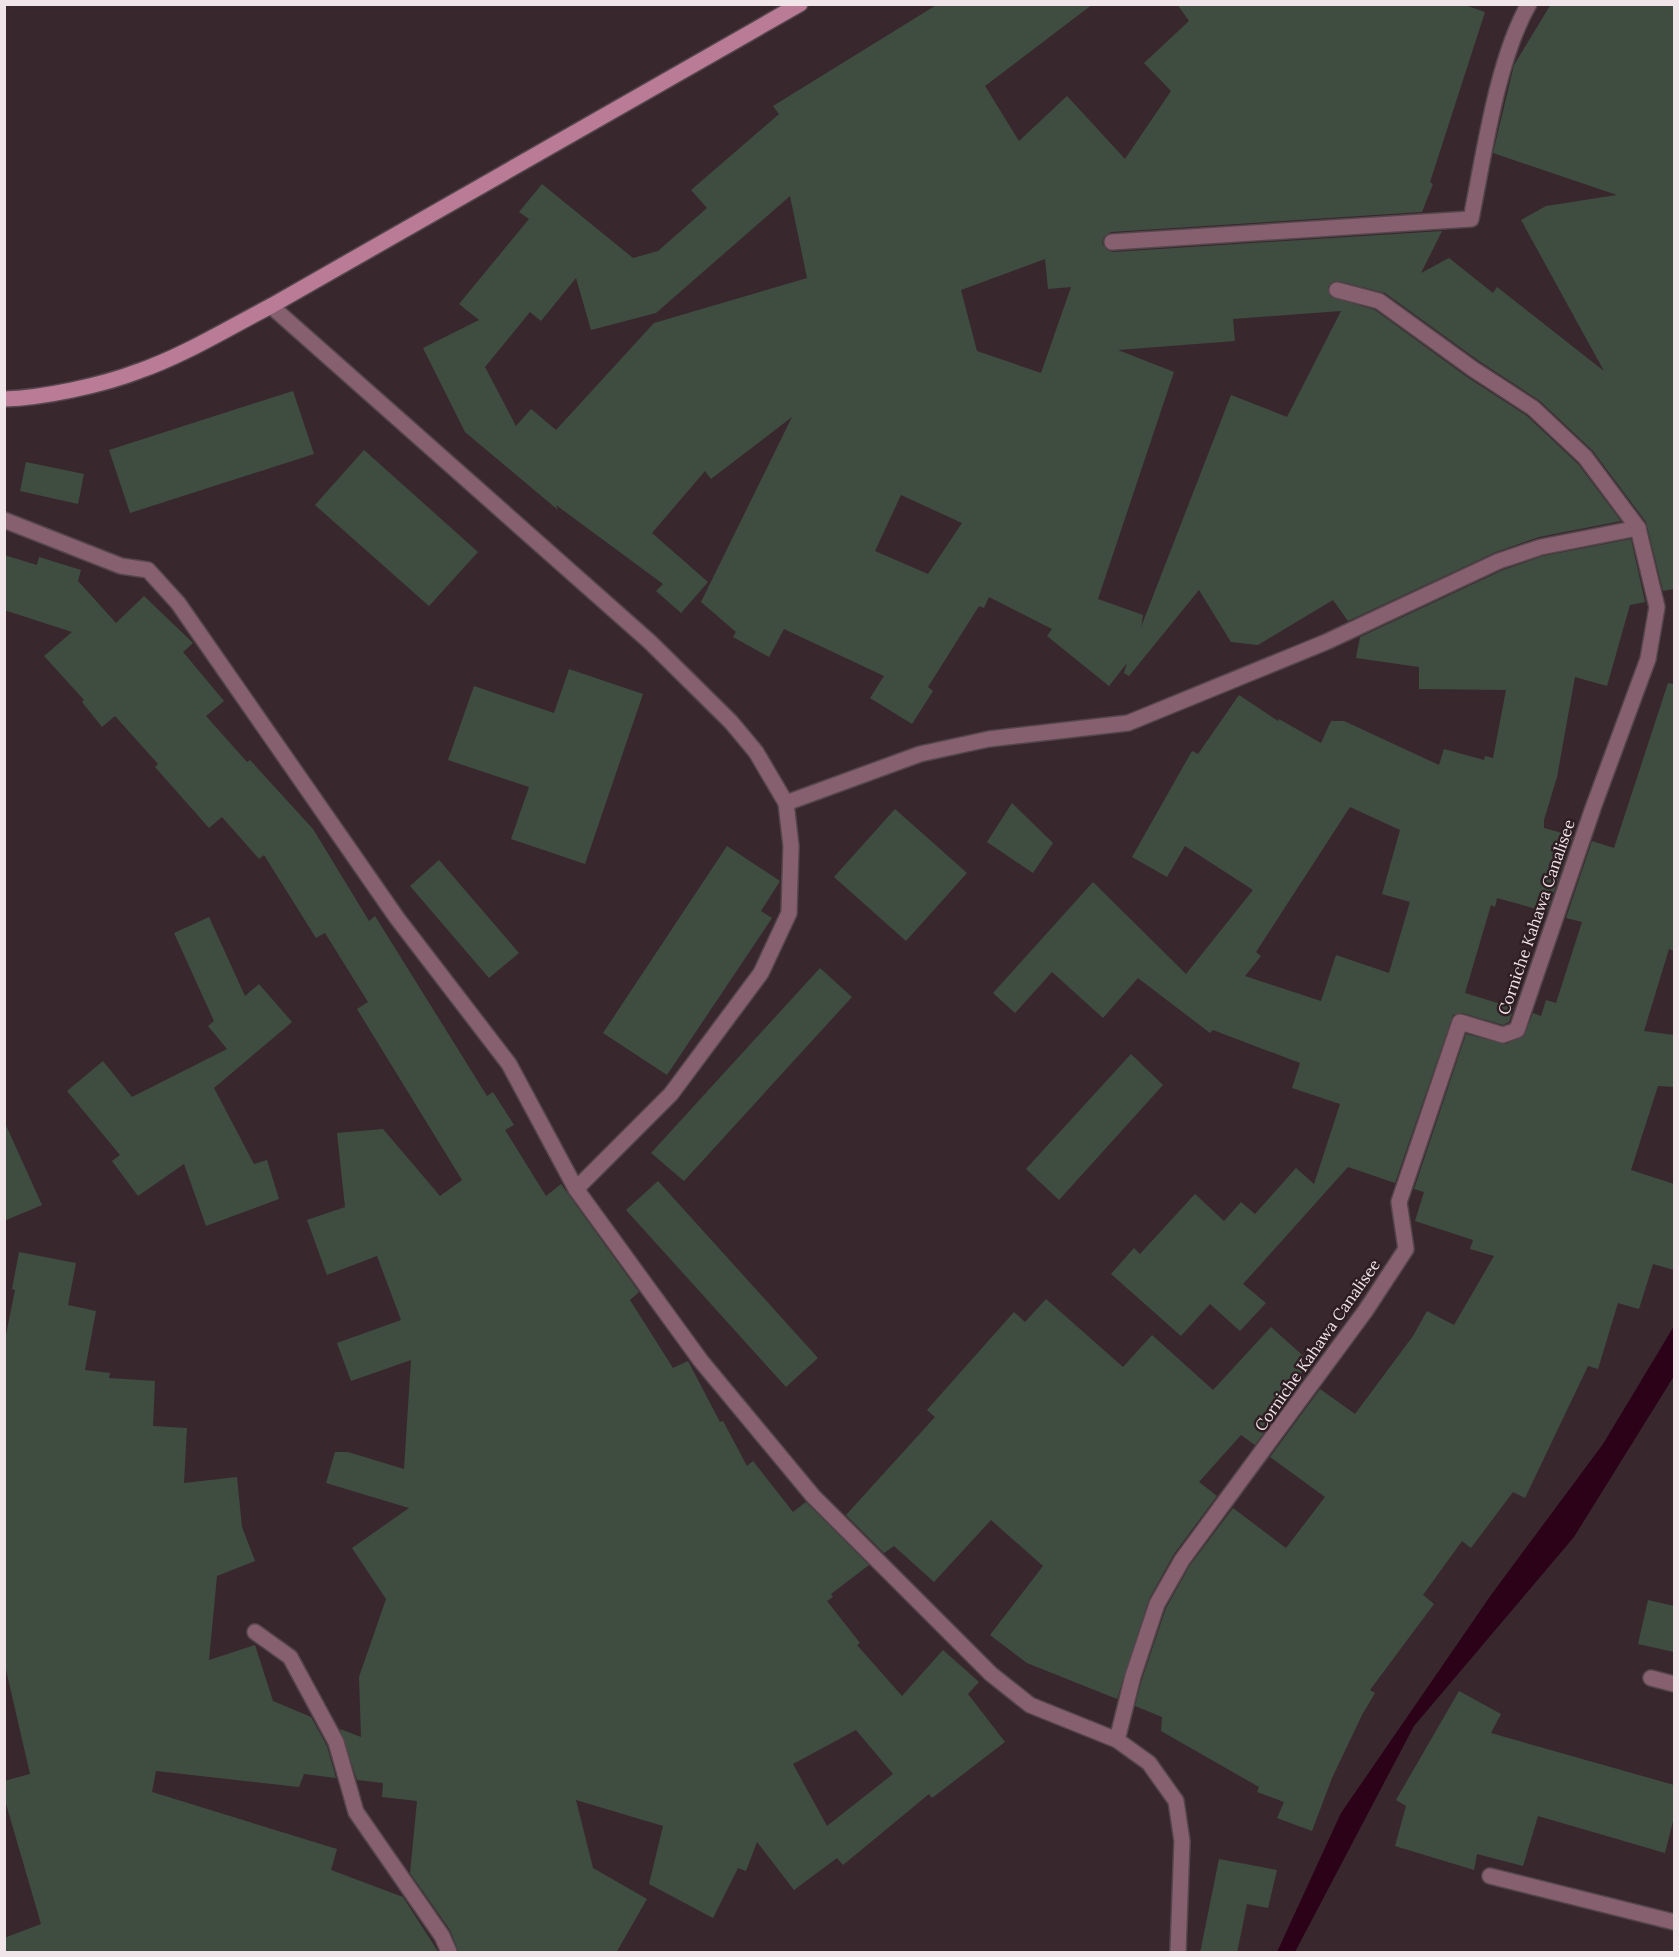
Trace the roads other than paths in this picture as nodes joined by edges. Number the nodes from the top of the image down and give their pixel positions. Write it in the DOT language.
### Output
graph roads {
  1 [pos="800,4"];
  2 [pos="1529,4"];
  3 [pos="1112,242"];
  4 [pos="1337,290"];
  5 [pos="271,306"];
  6 [pos="4,399"];
  7 [pos="4,520"];
  8 [pos="1638,528"];
  9 [pos="786,803"];
  10 [pos="576,1189"];
  11 [pos="255,1632"];
  12 [pos="1652,1678"];
  13 [pos="1674,1684"];
  14 [pos="1117,1740"];
  15 [pos="1490,1876"];
  16 [pos="1674,1922"];
  17 [pos="449,1953"];
  18 [pos="1178,1953"];
  1 -- 5 [label="street"];
  2 -- 3 [label="street"];
  4 -- 8 [label="street, Corniche Kahawa Canalisee"];
  5 -- 6 [label="street"];
  5 -- 9 [label="street"];
  7 -- 10 [label="street"];
  8 -- 9 [label="street"];
  8 -- 14 [label="street, Corniche Kahawa Canalisee"];
  9 -- 10 [label="street"];
  10 -- 14 [label="street"];
  11 -- 17 [label="street"];
  12 -- 13 [label="street"];
  14 -- 18 [label="street"];
  15 -- 16 [label="street"];
}
